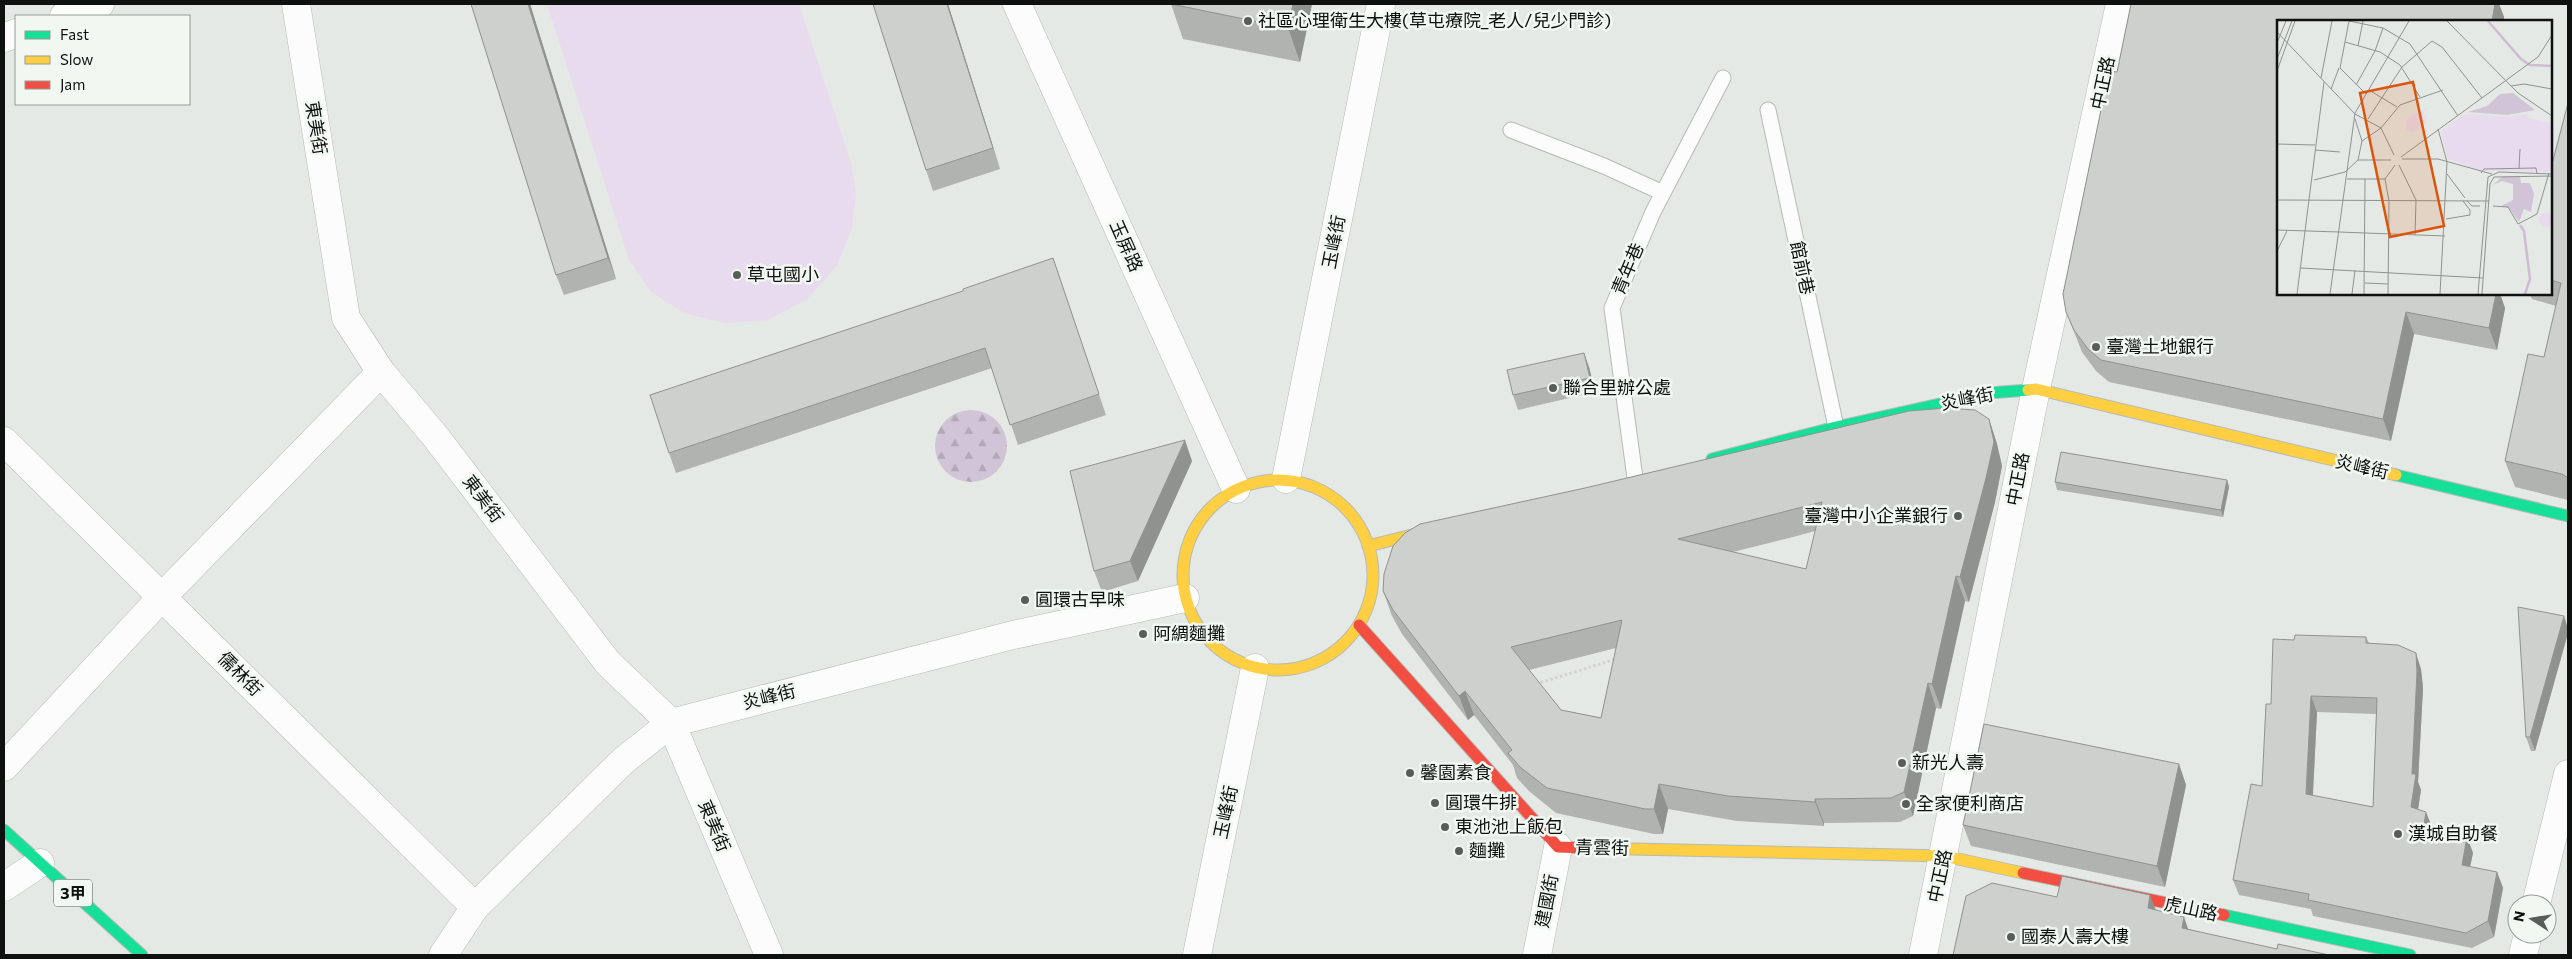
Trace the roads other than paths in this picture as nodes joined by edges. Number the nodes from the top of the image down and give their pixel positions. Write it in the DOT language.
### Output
graph roads {
  1 [pos="100,4"];
  2 [pos="296,4"];
  3 [pos="1017,4"];
  4 [pos="1381,4"];
  5 [pos="2120,4"];
  6 [pos="67,15"];
  7 [pos="1723,78"];
  8 [pos="1768,110"];
  9 [pos="1511,130"];
  10 [pos="1663,193"];
  11 [pos="381,372"];
  12 [pos="2036,389"];
  13 [pos="1836,427"];
  14 [pos="4,441"];
  15 [pos="1702,461"];
  16 [pos="1635,478"];
  17 [pos="1286,480"];
  18 [pos="1236,489"];
  19 [pos="2568,516"];
  20 [pos="1445,527"];
  21 [pos="1368,546"];
  22 [pos="162,596"];
  23 [pos="1185,598"];
  24 [pos="1359,625"];
  25 [pos="1255,668"];
  26 [pos="671,723"];
  27 [pos="4,767"];
  28 [pos="2568,774"];
  29 [pos="4,830"];
  30 [pos="1558,847"];
  31 [pos="1944,856"];
  32 [pos="40,863"];
  33 [pos="4,886"];
  34 [pos="2538,894"];
  35 [pos="475,907"];
  36 [pos="142,955"];
  37 [pos="443,955"];
  38 [pos="769,955"];
  39 [pos="1196,955"];
  40 [pos="1537,955"];
  41 [pos="1923,955"];
  42 [pos="2410,955"];
  1 -- 6 [label="street"];
  2 -- 11 [label="street, 東美街"];
  3 -- 18 [label="street, 玉屏路"];
  4 -- 17 [label="street, 玉峰街"];
  5 -- 12 [label="street, 中正路"];
  7 -- 10 [label="lane, 青年巷"];
  8 -- 13 [label="lane, 館前巷"];
  9 -- 10 [label="lane"];
  10 -- 16 [label="lane, 青年巷"];
  11 -- 22 [label="street"];
  11 -- 26 [label="street, 東美街"];
  12 -- 13 [label="street, 炎峰街"];
  12 -- 19 [label="street, 炎峰街"];
  12 -- 31 [label="street, 中正路"];
  13 -- 15 [label="street, 炎峰街"];
  14 -- 22 [label="street, 儒林街"];
  17 -- 18 [label="street"];
  17 -- 21 [label="street"];
  18 -- 23 [label="street"];
  20 -- 21 [label="street"];
  21 -- 24 [label="street"];
  22 -- 27 [label="street"];
  22 -- 35 [label="street, 儒林街"];
  23 -- 25 [label="street"];
  23 -- 26 [label="street, 炎峰街"];
  24 -- 25 [label="street"];
  24 -- 30 [label="street, 青雲街"];
  25 -- 39 [label="street, 玉峰街"];
  26 -- 35 [label="street, 炎峰街"];
  26 -- 38 [label="street, 東美街"];
  28 -- 34 [label="street"];
  29 -- 32 [label="street, 3甲"];
  30 -- 31 [label="street, 青雲街"];
  30 -- 40 [label="street, 建國街"];
  31 -- 41 [label="street, 中正路"];
  31 -- 42 [label="street, 虎山路"];
  32 -- 33 [label="street"];
  32 -- 36 [label="street, 3甲"];
  35 -- 37 [label="street, 炎峰街"];
}
